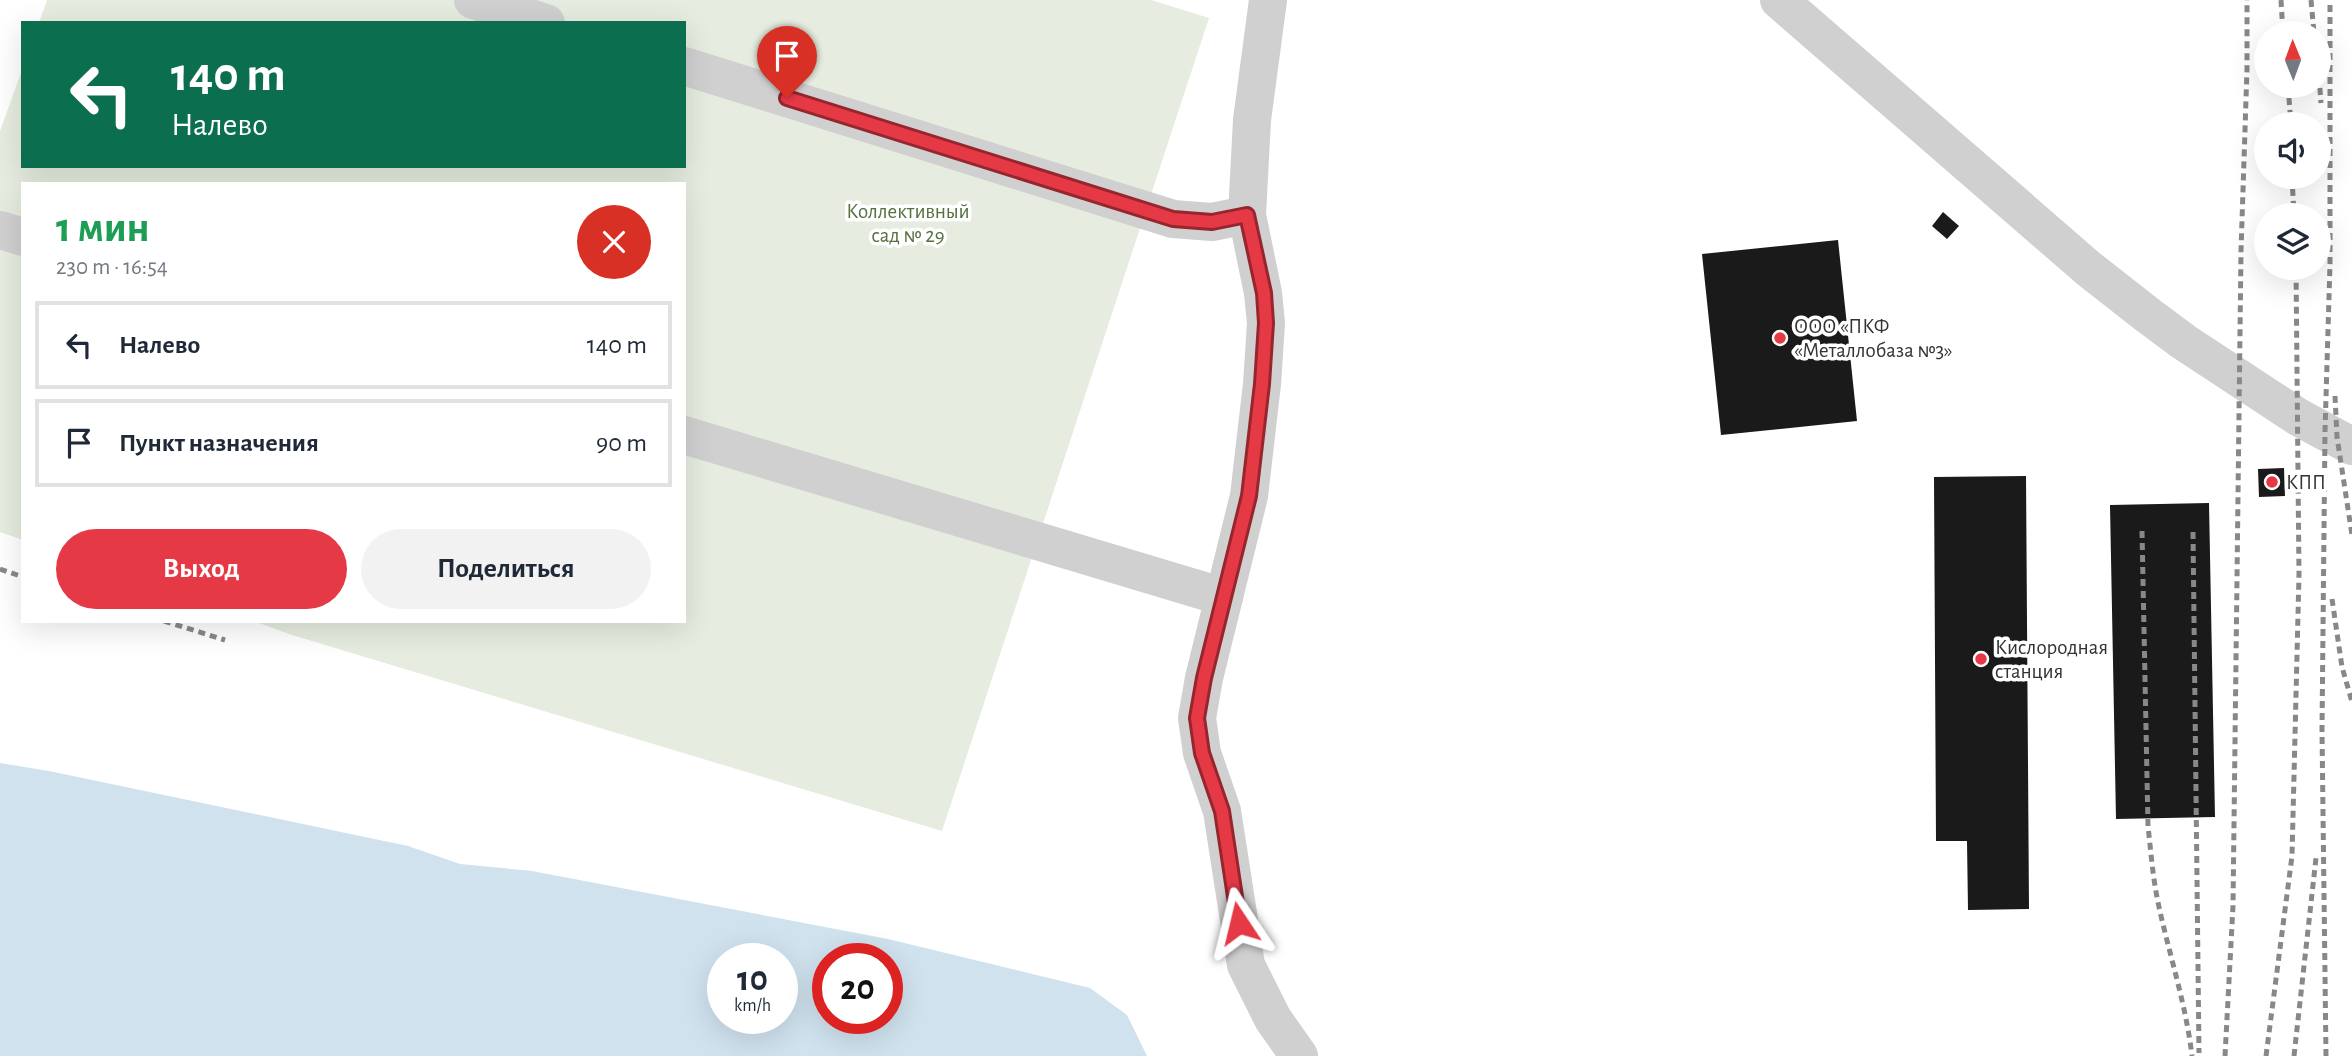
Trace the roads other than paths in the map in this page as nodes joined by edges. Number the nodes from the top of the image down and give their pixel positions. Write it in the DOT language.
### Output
graph roads {
  1 [pos="473,0"];
  2 [pos="1268,0"];
  3 [pos="1779,0"];
  4 [pos="540,21"];
  5 [pos="686,67"];
  6 [pos="1247,215"];
  7 [pos="0,230"];
  8 [pos="21,236"];
  9 [pos="686,436"];
  10 [pos="2352,446"];
  11 [pos="1224,597"];
  12 [pos="1299,1056"];
  1 -- 4 [label="street"];
  2 -- 6 [label="street"];
  3 -- 10 [label="street"];
  5 -- 6 [label="street"];
  6 -- 11 [label="street"];
  7 -- 8 [label="street"];
  9 -- 11 [label="street"];
  11 -- 12 [label="street"];
}
